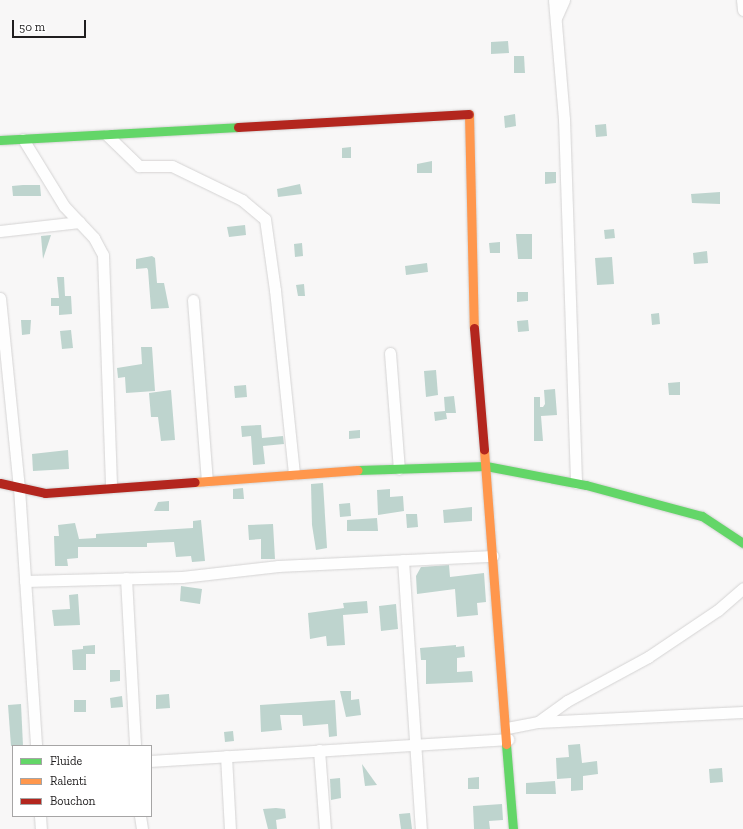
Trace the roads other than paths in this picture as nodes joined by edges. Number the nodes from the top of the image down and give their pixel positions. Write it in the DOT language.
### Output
graph roads {
  1 [pos="554,0"];
  2 [pos="564,0"];
  3 [pos="742,0"];
  4 [pos="743,10"];
  5 [pos="556,18"];
  6 [pos="107,134"];
  7 [pos="23,139"];
  8 [pos="0,140"];
  9 [pos="79,222"];
  10 [pos="0,231"];
  11 [pos="0,298"];
  12 [pos="193,300"];
  13 [pos="390,353"];
  14 [pos="486,466"];
  15 [pos="399,469"];
  16 [pos="294,474"];
  17 [pos="207,480"];
  18 [pos="0,482"];
  19 [pos="576,483"];
  20 [pos="111,487"];
  21 [pos="19,488"];
  22 [pos="743,543"];
  23 [pos="493,556"];
  24 [pos="403,560"];
  25 [pos="126,578"];
  26 [pos="25,581"];
  27 [pos="743,588"];
  28 [pos="743,712"];
  29 [pos="538,722"];
  30 [pos="507,733"];
  31 [pos="414,744"];
  32 [pos="36,745"];
  33 [pos="135,745"];
  34 [pos="319,750"];
  35 [pos="226,756"];
  36 [pos="152,761"];
  37 [pos="40,817"];
  38 [pos="140,817"];
  39 [pos="41,829"];
  40 [pos="142,829"];
  41 [pos="230,829"];
  42 [pos="325,829"];
  43 [pos="421,829"];
  44 [pos="513,829"];
  1 -- 5 [label="street"];
  2 -- 5 [label="street"];
  3 -- 4 [label="street"];
  5 -- 19 [label="street"];
  6 -- 7 [label="street"];
  6 -- 14 [label="street"];
  6 -- 16 [label="street"];
  7 -- 8 [label="street"];
  7 -- 9 [label="street"];
  9 -- 10 [label="street"];
  9 -- 20 [label="street"];
  11 -- 21 [label="street"];
  12 -- 17 [label="street"];
  13 -- 15 [label="street"];
  14 -- 15 [label="street"];
  14 -- 19 [label="street"];
  14 -- 23 [label="street"];
  15 -- 16 [label="street"];
  16 -- 17 [label="street"];
  17 -- 20 [label="street"];
  18 -- 21 [label="street"];
  19 -- 22 [label="street"];
  20 -- 21 [label="street"];
  21 -- 26 [label="street"];
  23 -- 24 [label="street"];
  23 -- 30 [label="street"];
  24 -- 25 [label="street"];
  24 -- 31 [label="street"];
  25 -- 26 [label="street"];
  25 -- 33 [label="street"];
  26 -- 32 [label="street"];
  27 -- 29 [label="street"];
  28 -- 29 [label="street"];
  29 -- 30 [label="street"];
  30 -- 31 [label="street"];
  30 -- 44 [label="street"];
  31 -- 34 [label="street"];
  31 -- 43 [label="street"];
  34 -- 35 [label="street"];
  34 -- 42 [label="street"];
  35 -- 36 [label="street"];
  35 -- 41 [label="street"];
  37 -- 39 [label="street"];
  38 -- 40 [label="street"];
}
